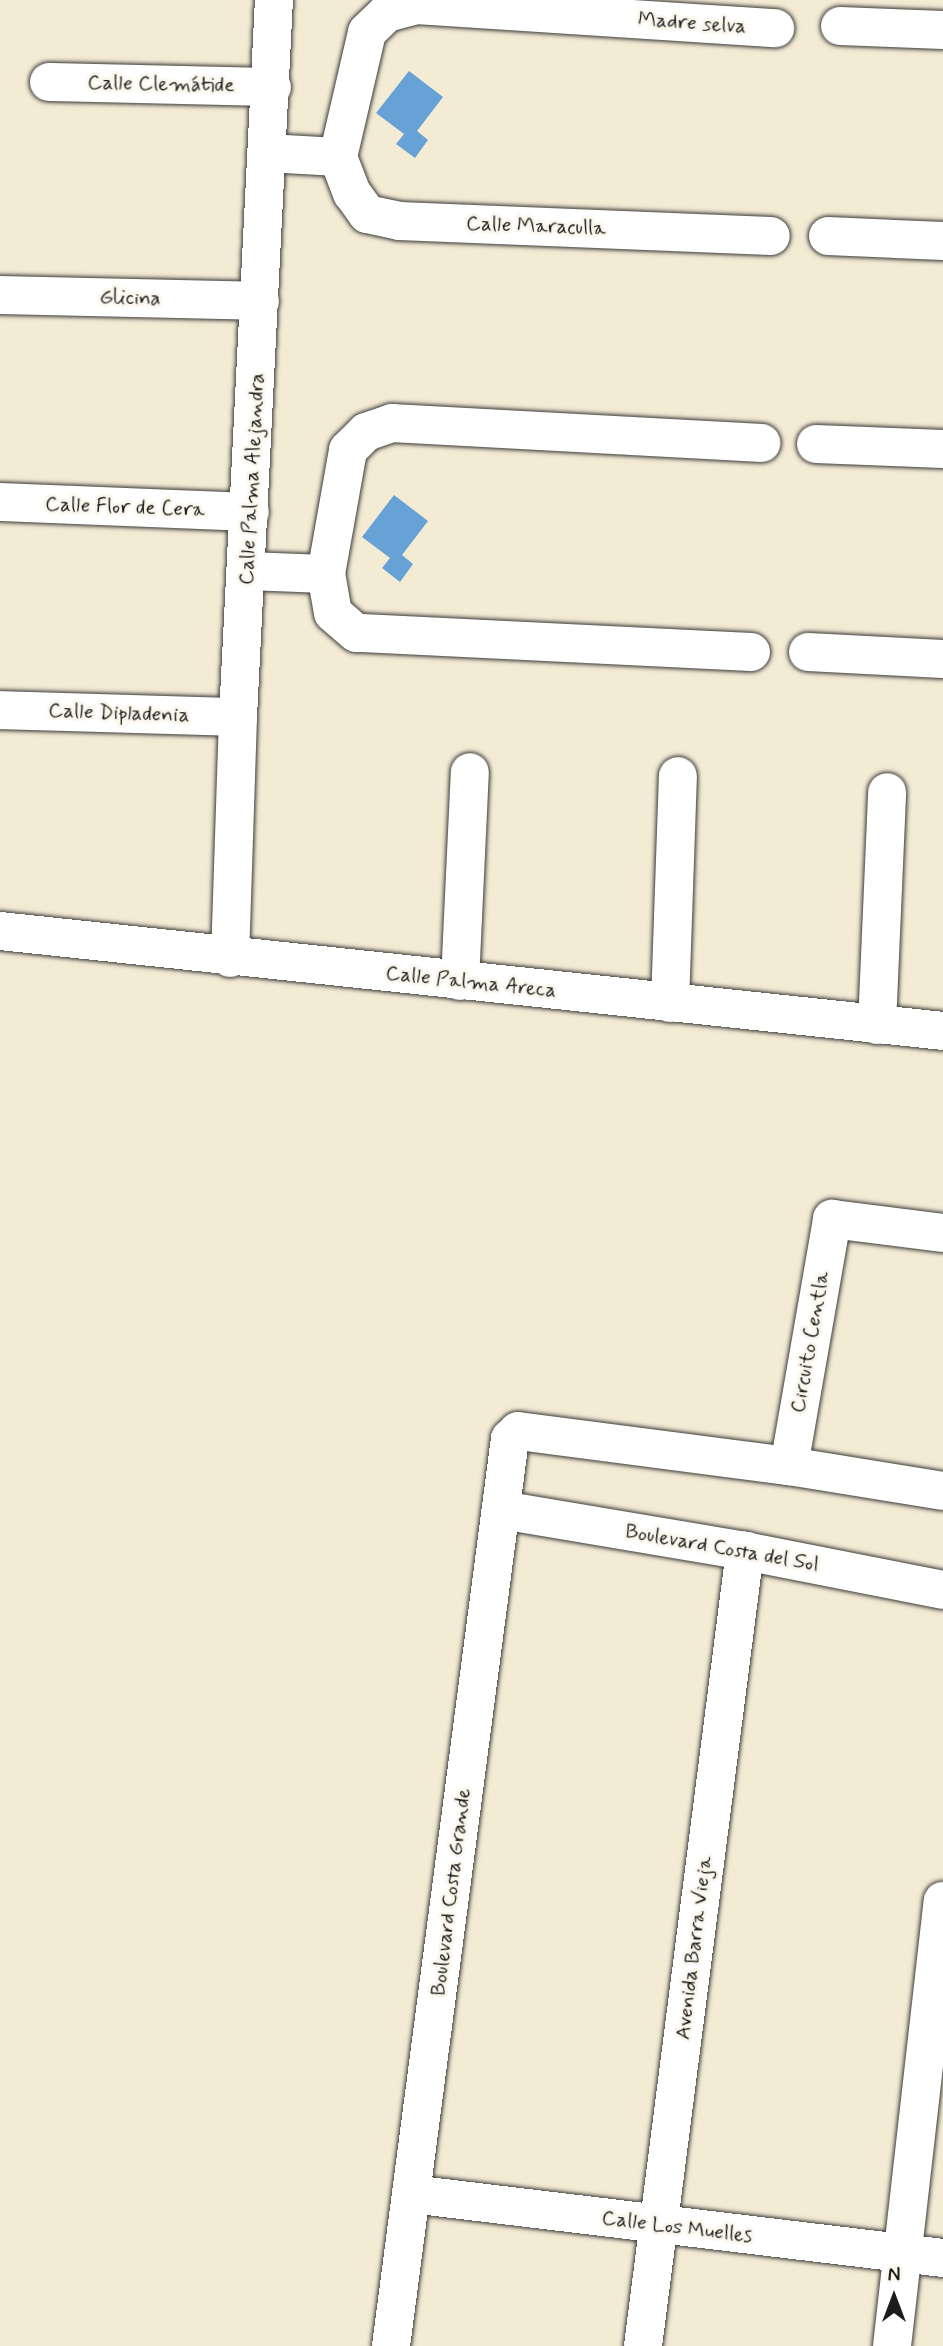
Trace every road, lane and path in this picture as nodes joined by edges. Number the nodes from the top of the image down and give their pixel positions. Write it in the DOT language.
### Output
graph roads {
  1 [pos="274,0"];
  2 [pos="840,26"];
  3 [pos="775,28"];
  4 [pos="943,30"];
  5 [pos="49,82"];
  6 [pos="272,87"];
  7 [pos="267,153"];
  8 [pos="338,156"];
  9 [pos="771,236"];
  10 [pos="828,236"];
  11 [pos="943,241"];
  12 [pos="0,295"];
  13 [pos="260,301"];
  14 [pos="761,443"];
  15 [pos="816,444"];
  16 [pos="943,449"];
  17 [pos="0,502"];
  18 [pos="250,512"];
  19 [pos="247,571"];
  20 [pos="326,574"];
  21 [pos="751,652"];
  22 [pos="808,652"];
  23 [pos="943,659"];
  24 [pos="0,710"];
  25 [pos="238,717"];
  26 [pos="470,772"];
  27 [pos="678,776"];
  28 [pos="887,792"];
  29 [pos="0,931"];
  30 [pos="230,957"];
  31 [pos="460,981"];
  32 [pos="670,1003"];
  33 [pos="877,1024"];
  34 [pos="943,1031"];
  35 [pos="943,1233"];
  36 [pos="789,1465"];
  37 [pos="943,1491"];
  38 [pos="501,1510"];
  39 [pos="745,1551"];
  40 [pos="943,1590"];
  41 [pos="943,1901"];
  42 [pos="411,2194"];
  43 [pos="659,2224"];
  44 [pos="902,2255"];
  45 [pos="943,2259"];
  46 [pos="391,2346"];
  47 [pos="643,2346"];
  48 [pos="891,2346"];
  1 -- 6 [label="street, Calle Palma Alejandra"];
  2 -- 4 [label="street"];
  3 -- 8 [label="street, Madre selva"];
  5 -- 6 [label="street, Calle Clemátide"];
  6 -- 7 [label="street, Calle Palma Alejandra"];
  7 -- 8 [label="street"];
  7 -- 13 [label="street, Calle Palma Alejandra"];
  8 -- 9 [label="street, Calle Maraculla"];
  10 -- 11 [label="street"];
  12 -- 13 [label="street, Glicina"];
  13 -- 18 [label="street, Calle Palma Alejandra"];
  14 -- 20 [label="street"];
  15 -- 16 [label="street"];
  17 -- 18 [label="street, Calle Flor de Cera"];
  18 -- 19 [label="street, Calle Palma Alejandra"];
  19 -- 20 [label="street"];
  19 -- 25 [label="street, Calle Palma Alejandra"];
  20 -- 21 [label="street"];
  22 -- 23 [label="street"];
  24 -- 25 [label="street, Calle Dipladenia"];
  25 -- 30 [label="street, Calle Palma Alejandra"];
  26 -- 31 [label="street"];
  27 -- 32 [label="street"];
  28 -- 33 [label="street"];
  29 -- 30 [label="street, Calle Palma Areca"];
  30 -- 31 [label="street, Calle Palma Areca"];
  31 -- 32 [label="street, Calle Palma Areca"];
  32 -- 33 [label="street, Calle Palma Areca"];
  33 -- 34 [label="street, Calle Palma Areca"];
  35 -- 36 [label="street, Circuito Centla"];
  36 -- 37 [label="street"];
  36 -- 38 [label="street, Boulevard Costa Grande"];
  38 -- 39 [label="street, Boulevard Costa del Sol"];
  38 -- 42 [label="street, Boulevard Costa Grande"];
  39 -- 40 [label="street, Boulevard Costa del Sol"];
  39 -- 43 [label="street, Avenida Barra Vieja"];
  41 -- 44 [label="street"];
  42 -- 43 [label="street, Calle Los Muelles"];
  42 -- 46 [label="street, Boulevard Costa Grande"];
  43 -- 44 [label="street, Calle Los Muelles"];
  43 -- 47 [label="street, Avenida Barra Vieja"];
  44 -- 45 [label="street, Calle Los Muelles"];
  44 -- 48 [label="street"];
}
